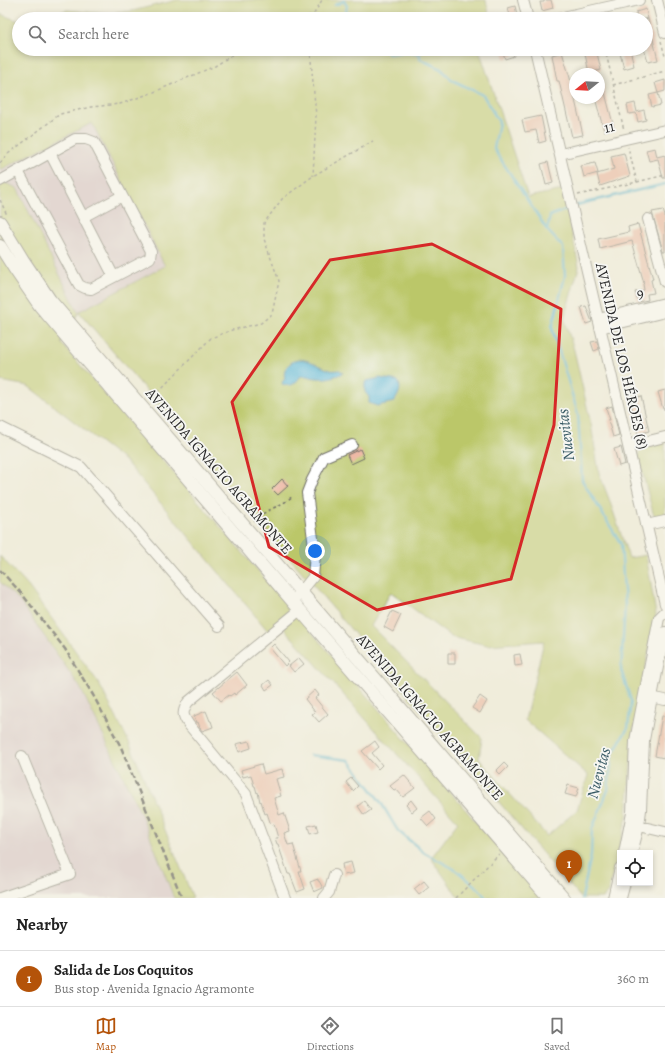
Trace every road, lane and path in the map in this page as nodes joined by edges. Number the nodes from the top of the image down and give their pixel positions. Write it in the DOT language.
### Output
graph roads {
  1 [pos="322,0"];
  2 [pos="523,0"];
  3 [pos="639,0"];
  4 [pos="658,0"];
  5 [pos="315,12"];
  6 [pos="526,12"];
  7 [pos="585,12"];
  8 [pos="665,33"];
  9 [pos="231,56"];
  10 [pos="311,56"];
  11 [pos="537,56"];
  12 [pos="665,71"];
  13 [pos="613,85"];
  14 [pos="665,130"];
  15 [pos="373,141"];
  16 [pos="50,153"];
  17 [pos="560,154"];
  18 [pos="0,163"];
  19 [pos="18,171"];
  20 [pos="665,175"];
  21 [pos="313,176"];
  22 [pos="0,181"];
  23 [pos="637,182"];
  24 [pos="122,196"];
  25 [pos="83,217"];
  26 [pos="648,218"];
  27 [pos="0,222"];
  28 [pos="0,246"];
  29 [pos="114,277"];
  30 [pos="665,282"];
  31 [pos="665,303"];
  32 [pos="665,312"];
  33 [pos="599,323"];
  34 [pos="143,407"];
  35 [pos="0,427"];
  36 [pos="665,438"];
  37 [pos="352,445"];
  38 [pos="628,446"];
  39 [pos="293,496"];
  40 [pos="665,521"];
  41 [pos="646,525"];
  42 [pos="247,529"];
  43 [pos="300,591"];
  44 [pos="665,604"];
  45 [pos="296,606"];
  46 [pos="665,612"];
  47 [pos="219,626"];
  48 [pos="665,632"];
  49 [pos="648,697"];
  50 [pos="665,700"];
  51 [pos="22,756"];
  52 [pos="639,826"];
  53 [pos="665,832"];
  54 [pos="505,848"];
  55 [pos="625,850"];
  56 [pos="633,850"];
  57 [pos="334,875"];
  58 [pos="617,881"];
  59 [pos="624,886"];
  60 [pos="0,898"];
  61 [pos="285,898"];
  62 [pos="324,898"];
  63 [pos="456,898"];
  64 [pos="549,898"];
  65 [pos="564,898"];
  66 [pos="613,898"];
  67 [pos="622,898"];
  1 -- 5 [label="path"];
  2 -- 6 [label="street"];
  3 -- 7 [label="street"];
  4 -- 8 [label="street"];
  9 -- 18 [label="path"];
  10 -- 21 [label="path"];
  11 -- 17 [label="street, AVENIDA DE LOS HÉROES (8)"];
  12 -- 13 [label="path"];
  14 -- 17 [label="street, 11"];
  15 -- 21 [label="path"];
  16 -- 19 [label="street"];
  16 -- 24 [label="street"];
  16 -- 25 [label="street"];
  17 -- 33 [label="street, AVENIDA DE LOS HÉROES (8)"];
  19 -- 22 [label="street"];
  19 -- 29 [label="street"];
  20 -- 23 [label="path"];
  21 -- 34 [label="path"];
  24 -- 25 [label="street"];
  24 -- 29 [label="street"];
  25 -- 29 [label="street"];
  26 -- 30 [label="street"];
  27 -- 34 [label="main road, AVENIDA IGNACIO AGRAMONTE"];
  28 -- 45 [label="main road, AVENIDA IGNACIO AGRAMONTE"];
  31 -- 33 [label="street, 9"];
  32 -- 33 [label="street, 9"];
  33 -- 38 [label="street, AVENIDA DE LOS HÉROES (8)"];
  34 -- 42 [label="main road, AVENIDA IGNACIO AGRAMONTE"];
  35 -- 47 [label="street"];
  36 -- 38 [label="street"];
  37 -- 43 [label="street"];
  38 -- 41 [label="street, AVENIDA DE LOS HÉROES (8)"];
  39 -- 42 [label="path"];
  40 -- 41 [label="street"];
  41 -- 44 [label="street, AVENIDA DE LOS HÉROES (8)"];
  42 -- 43 [label="main road, AVENIDA IGNACIO AGRAMONTE"];
  43 -- 45 [label="street"];
  43 -- 65 [label="main road, AVENIDA IGNACIO AGRAMONTE"];
  45 -- 54 [label="main road, AVENIDA IGNACIO AGRAMONTE"];
  45 -- 61 [label="street"];
  46 -- 49 [label="street"];
  48 -- 49 [label="street"];
  49 -- 50 [label="street"];
  49 -- 52 [label="street"];
  49 -- 55 [label="street"];
  51 -- 60 [label="street"];
  52 -- 53 [label="street"];
  52 -- 56 [label="street"];
  54 -- 63 [label="path"];
  54 -- 64 [label="main road, AVENIDA IGNACIO AGRAMONTE"];
  57 -- 62 [label="street"];
  58 -- 66 [label="street"];
  59 -- 67 [label="street"];
}
